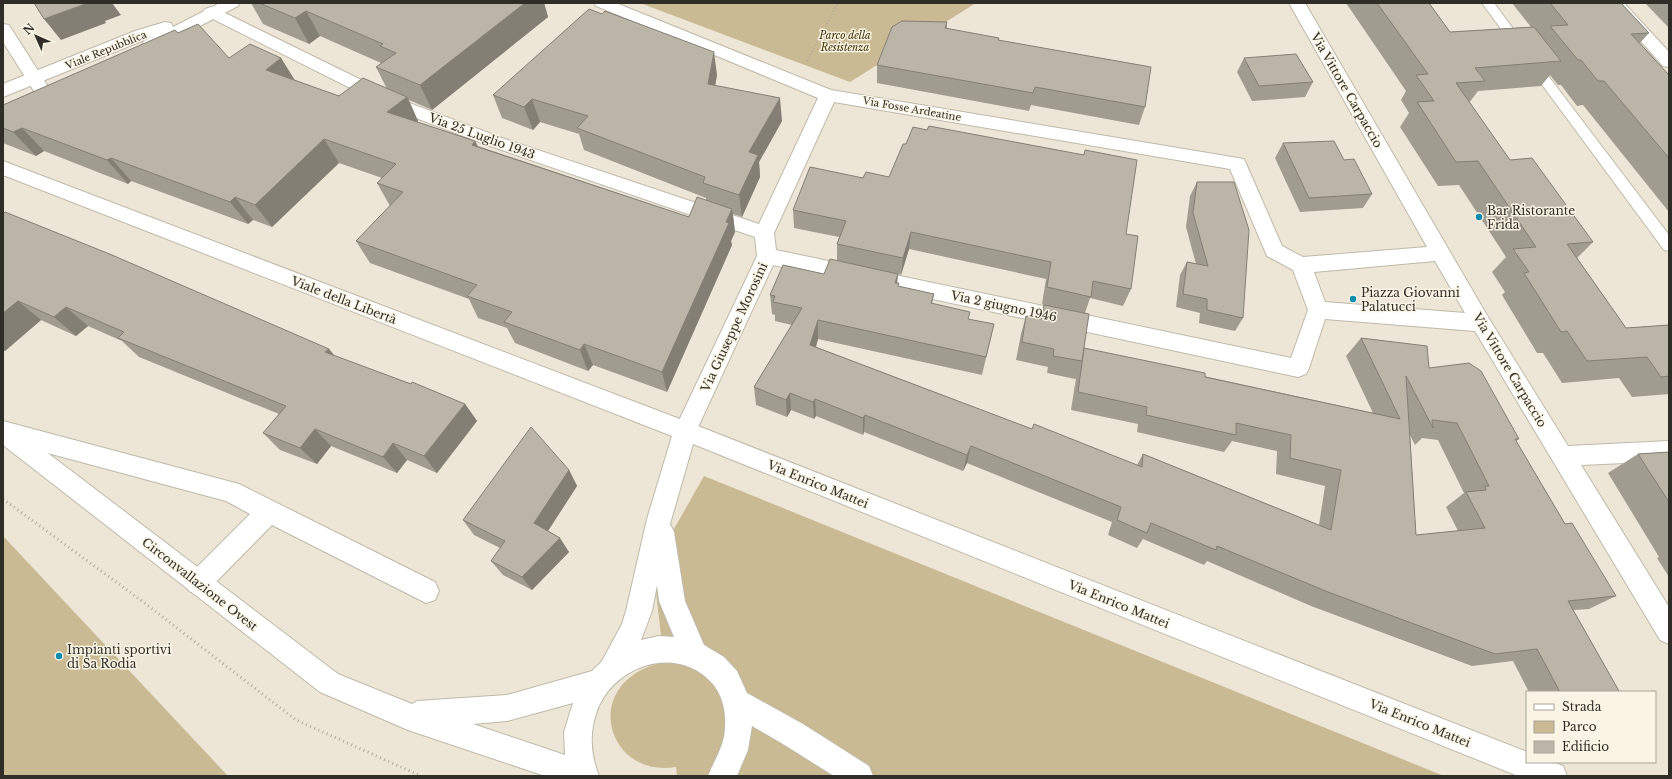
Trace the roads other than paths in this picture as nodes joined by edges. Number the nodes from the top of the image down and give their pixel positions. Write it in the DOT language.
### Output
graph roads {
  1 [pos="232,3"];
  2 [pos="602,3"];
  3 [pos="1297,3"];
  4 [pos="1488,3"];
  5 [pos="1615,3"];
  6 [pos="212,12"];
  7 [pos="3,29"];
  8 [pos="1669,62"];
  9 [pos="38,85"];
  10 [pos="3,91"];
  11 [pos="828,95"];
  12 [pos="3,107"];
  13 [pos="3,168"];
  14 [pos="764,233"];
  15 [pos="1669,246"];
  16 [pos="1441,253"];
  17 [pos="768,256"];
  18 [pos="1301,265"];
  19 [pos="1318,310"];
  20 [pos="1481,323"];
  21 [pos="685,431"];
  22 [pos="3,432"];
  23 [pos="1669,451"];
  24 [pos="1562,456"];
  25 [pos="269,511"];
  26 [pos="660,519"];
  27 [pos="198,583"];
  28 [pos="426,591"];
  29 [pos="1669,631"];
  30 [pos="694,653"];
  31 [pos="605,676"];
  32 [pos="736,702"];
  33 [pos="408,716"];
  34 [pos="585,776"];
  35 [pos="722,776"];
  36 [pos="859,776"];
  37 [pos="1553,776"];
  1 -- 6 [label="street, Viale Repubblica"];
  2 -- 11 [label="street, Via Fosse Ardeatine"];
  3 -- 16 [label="street, Via Vittore Carpaccio"];
  4 -- 15 [label="lane"];
  5 -- 8 [label="street"];
  6 -- 9 [label="street, Viale Repubblica"];
  6 -- 14 [label="street, Via 25 Luglio 1943"];
  7 -- 9 [label="street"];
  9 -- 10 [label="street, Viale Repubblica"];
  9 -- 12 [label="street, Viale Repubblica"];
  11 -- 14 [label="street"];
  11 -- 18 [label="street, Via Fosse Ardeatine"];
  13 -- 21 [label="street, Viale della Libertà"];
  14 -- 17 [label="street, Via Giuseppe Morosini"];
  16 -- 18 [label="street"];
  16 -- 20 [label="street, Via Vittore Carpaccio"];
  17 -- 19 [label="street, Via 2 giugno 1946"];
  17 -- 21 [label="street, Via Giuseppe Morosini"];
  18 -- 19 [label="street"];
  19 -- 20 [label="street"];
  20 -- 24 [label="street, Via Vittore Carpaccio"];
  21 -- 26 [label="street, Via Giuseppe Morosini"];
  21 -- 37 [label="street, Via Enrico Mattei"];
  22 -- 25 [label="street"];
  22 -- 27 [label="street, Circonvallazione Ovest"];
  23 -- 24 [label="street"];
  24 -- 29 [label="street, Via Vittore Carpaccio"];
  25 -- 27 [label="street"];
  25 -- 28 [label="street"];
  26 -- 30 [label="street, Via Giuseppe Morosini"];
  26 -- 31 [label="street, Via Giuseppe Morosini"];
  27 -- 33 [label="street, Circonvallazione Ovest"];
  30 -- 31 [label="street"];
  30 -- 32 [label="street"];
  31 -- 33 [label="street, Circonvallazione Ovest"];
  31 -- 34 [label="street"];
  32 -- 35 [label="street"];
  32 -- 36 [label="street"];
  33 -- 34 [label="street, Circonvallazione Ovest"];
}
